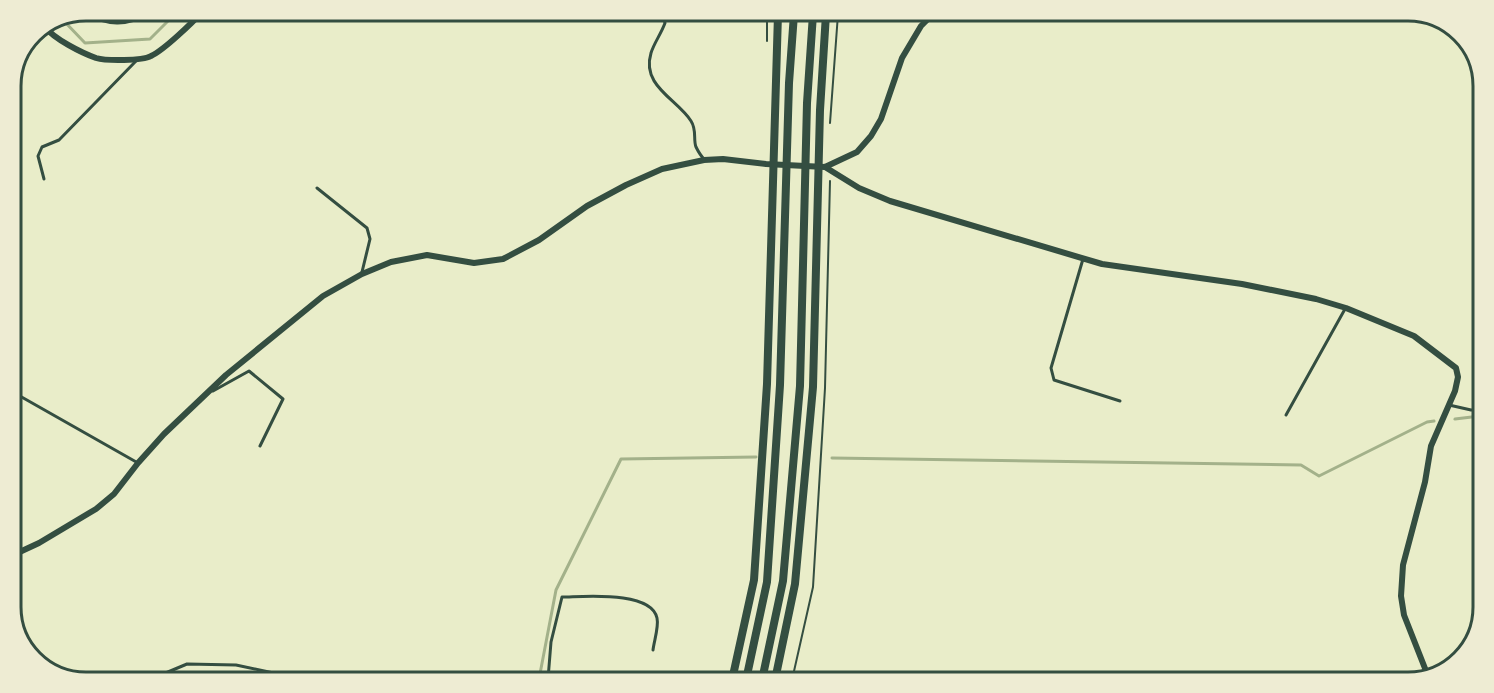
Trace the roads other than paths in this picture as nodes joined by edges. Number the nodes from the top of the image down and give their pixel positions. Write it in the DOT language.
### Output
graph roads {
  1 [pos="105,21"];
  2 [pos="129,21"];
  3 [pos="195,21"];
  4 [pos="664,21"];
  5 [pos="778,21"];
  6 [pos="794,21"];
  7 [pos="813,21"];
  8 [pos="826,21"];
  9 [pos="925,21"];
  10 [pos="49,33"];
  11 [pos="140,58"];
  12 [pos="704,160"];
  13 [pos="772,164"];
  14 [pos="787,165"];
  15 [pos="806,166"];
  16 [pos="822,167"];
  17 [pos="44,179"];
  18 [pos="317,188"];
  19 [pos="1083,259"];
  20 [pos="362,274"];
  21 [pos="1346,308"];
  22 [pos="206,394"];
  23 [pos="21,397"];
  24 [pos="1120,401"];
  25 [pos="1448,405"];
  26 [pos="1473,410"];
  27 [pos="1286,415"];
  28 [pos="260,446"];
  29 [pos="138,463"];
  30 [pos="21,551"];
  31 [pos="653,650"];
  32 [pos="1424,670"];
  33 [pos="168,672"];
  34 [pos="269,672"];
  35 [pos="549,672"];
  36 [pos="734,672"];
  37 [pos="748,672"];
  38 [pos="764,672"];
  39 [pos="777,672"];
  1 -- 2 [label="street"];
  3 -- 11 [label="street"];
  4 -- 12 [label="lane"];
  5 -- 13 [label="street"];
  6 -- 14 [label="street"];
  7 -- 15 [label="street"];
  8 -- 16 [label="street"];
  9 -- 16 [label="street"];
  10 -- 11 [label="street"];
  11 -- 17 [label="lane"];
  12 -- 13 [label="street"];
  12 -- 20 [label="street"];
  13 -- 14 [label="street"];
  13 -- 36 [label="street"];
  14 -- 15 [label="street"];
  14 -- 37 [label="street"];
  15 -- 16 [label="street"];
  15 -- 38 [label="street"];
  16 -- 19 [label="street"];
  16 -- 39 [label="street"];
  18 -- 20 [label="lane"];
  19 -- 21 [label="street"];
  19 -- 24 [label="lane"];
  20 -- 22 [label="street"];
  21 -- 25 [label="street"];
  21 -- 27 [label="lane"];
  22 -- 28 [label="lane"];
  22 -- 29 [label="street"];
  23 -- 29 [label="lane"];
  25 -- 26 [label="lane"];
  25 -- 32 [label="street"];
  29 -- 30 [label="street"];
  31 -- 35 [label="lane"];
  33 -- 34 [label="lane"];
}
